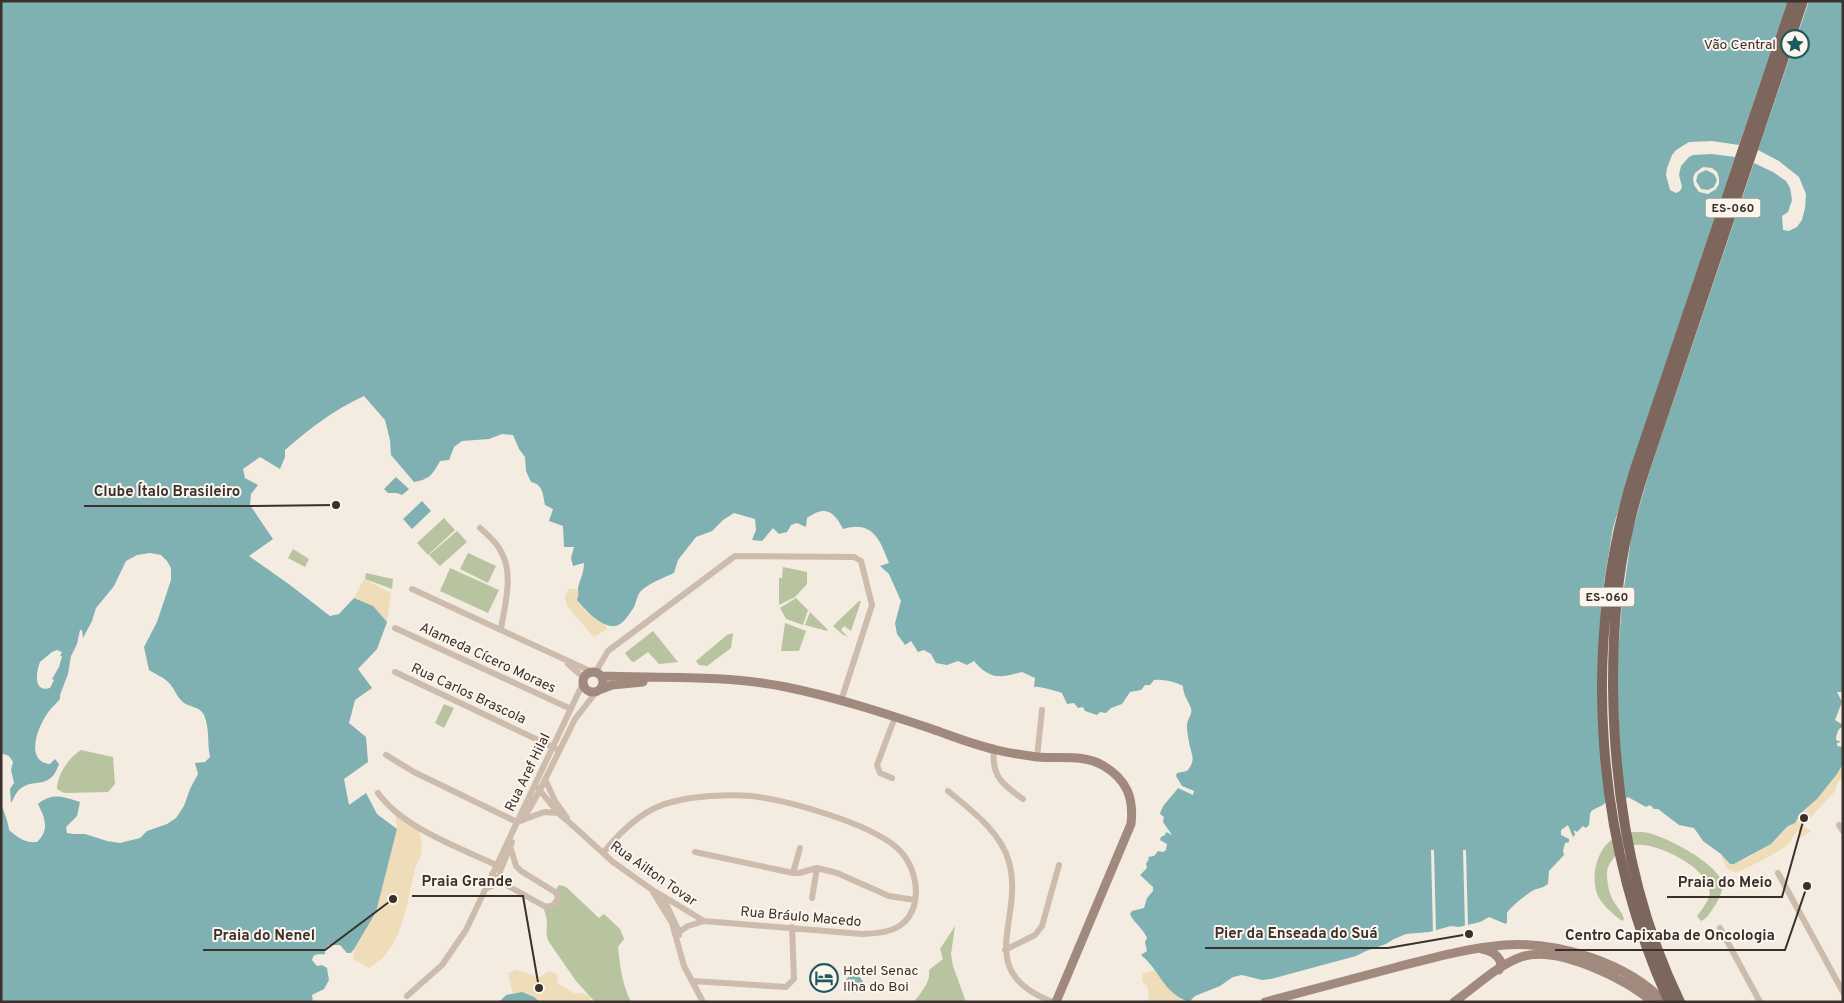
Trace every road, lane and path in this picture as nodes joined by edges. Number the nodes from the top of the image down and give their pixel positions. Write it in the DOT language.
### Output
graph roads {
  1 [pos="1793,1"];
  2 [pos="1804,1"];
  3 [pos="480,528"];
  4 [pos="412,589"];
  5 [pos="395,628"];
  6 [pos="501,629"];
  7 [pos="395,672"];
  8 [pos="591,676"];
  9 [pos="660,678"];
  10 [pos="598,691"];
  11 [pos="841,701"];
  12 [pos="571,709"];
  13 [pos="1042,710"];
  14 [pos="895,717"];
  15 [pos="556,748"];
  16 [pos="994,750"];
  17 [pos="386,756"];
  18 [pos="1037,757"];
  19 [pos="892,778"];
  20 [pos="546,779"];
  21 [pos="538,788"];
  22 [pos="948,791"];
  23 [pos="378,793"];
  24 [pos="1023,798"];
  25 [pos="558,814"];
  26 [pos="520,821"];
  27 [pos="570,823"];
  28 [pos="510,846"];
  29 [pos="800,848"];
  30 [pos="695,852"];
  31 [pos="603,853"];
  32 [pos="496,865"];
  33 [pos="1059,865"];
  34 [pos="817,868"];
  35 [pos="793,873"];
  36 [pos="1778,873"];
  37 [pos="492,874"];
  38 [pos="501,882"];
  39 [pos="486,889"];
  40 [pos="651,889"];
  41 [pos="663,896"];
  42 [pos="812,898"];
  43 [pos="915,900"];
  44 [pos="704,921"];
  45 [pos="792,927"];
  46 [pos="1720,928"];
  47 [pos="680,932"];
  48 [pos="677,944"];
  49 [pos="1478,948"];
  50 [pos="1005,950"];
  51 [pos="1499,970"];
  52 [pos="692,981"];
  53 [pos="1843,992"];
  54 [pos="407,996"];
  55 [pos="703,1002"];
  56 [pos="1055,1002"];
  57 [pos="1265,1002"];
  58 [pos="1454,1002"];
  59 [pos="1652,1002"];
  60 [pos="1664,1002"];
  61 [pos="1669,1002"];
  62 [pos="1680,1002"];
  63 [pos="1760,1002"];
  1 -- 61 [label="main road, ES-060"];
  2 -- 62 [label="main road, ES-060"];
  3 -- 6 [label="street"];
  4 -- 6 [label="street"];
  5 -- 12 [label="street, Alameda Cícero Moraes"];
  6 -- 8 [label="street"];
  7 -- 15 [label="street, Rua Carlos Brascola"];
  8 -- 9 [label="street"];
  8 -- 10 [label="street"];
  8 -- 10 [label="street"];
  8 -- 11 [label="street, Rua Aref Hilal"];
  8 -- 12 [label="street, Rua Aref Hilal"];
  9 -- 10 [label="street"];
  9 -- 11 [label="street"];
  10 -- 15 [label="street, Rua Aref Hilal"];
  11 -- 14 [label="street"];
  12 -- 15 [label="street, Rua Aref Hilal"];
  13 -- 18 [label="street"];
  14 -- 16 [label="street"];
  14 -- 19 [label="street"];
  15 -- 20 [label="street, Rua Aref Hilal"];
  15 -- 21 [label="street, Rua Aref Hilal"];
  16 -- 18 [label="street"];
  16 -- 24 [label="street"];
  17 -- 26 [label="street"];
  18 -- 56 [label="street"];
  20 -- 21 [label="street, Rua Aref Hilal"];
  20 -- 27 [label="street, Rua Ailton Tovar"];
  21 -- 25 [label="street, Rua Ailton Tovar"];
  21 -- 26 [label="street, Rua Aref Hilal"];
  22 -- 50 [label="street"];
  23 -- 32 [label="street"];
  25 -- 26 [label="street"];
  25 -- 27 [label="street, Rua Ailton Tovar"];
  26 -- 28 [label="street, Rua Aref Hilal"];
  26 -- 32 [label="street, Rua Aref Hilal"];
  27 -- 31 [label="street, Rua Ailton Tovar"];
  28 -- 38 [label="street, Rua Aref Hilal"];
  28 -- 38 [label="street"];
  29 -- 35 [label="street"];
  30 -- 35 [label="street"];
  31 -- 40 [label="street, Rua Ailton Tovar"];
  31 -- 43 [label="street, Rua Bráulo Macedo"];
  32 -- 37 [label="street, Rua Aref Hilal"];
  33 -- 50 [label="street"];
  34 -- 35 [label="street"];
  34 -- 42 [label="street"];
  34 -- 43 [label="street"];
  36 -- 53 [label="street"];
  37 -- 38 [label="street"];
  37 -- 39 [label="street, Rua Aref Hilal"];
  38 -- 39 [label="street"];
  39 -- 54 [label="street, Rua Aref Hilal"];
  40 -- 41 [label="street, Rua Ailton Tovar"];
  40 -- 48 [label="street"];
  41 -- 44 [label="street, Rua Ailton Tovar"];
  41 -- 47 [label="street"];
  43 -- 45 [label="street, Rua Bráulo Macedo"];
  44 -- 45 [label="street, Rua Bráulo Macedo"];
  44 -- 47 [label="street, Rua Bráulo Macedo"];
  45 -- 52 [label="street"];
  46 -- 63 [label="street"];
  47 -- 48 [label="street"];
  48 -- 52 [label="street"];
  49 -- 51 [label="street"];
  49 -- 57 [label="street"];
  49 -- 60 [label="street"];
  50 -- 56 [label="street"];
  51 -- 58 [label="street"];
  51 -- 59 [label="street"];
  52 -- 55 [label="street"];
}
